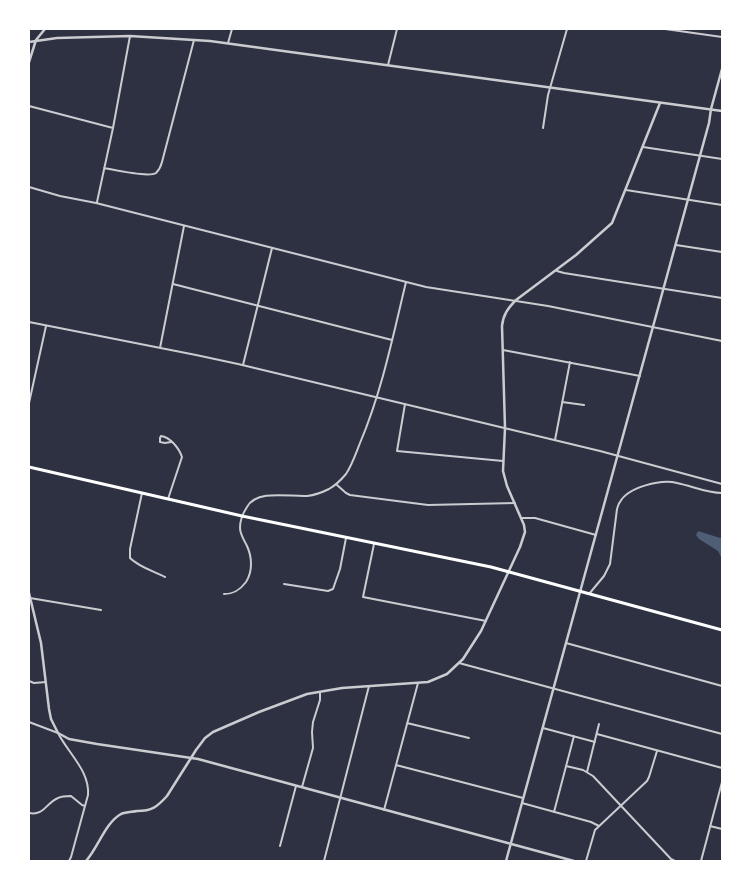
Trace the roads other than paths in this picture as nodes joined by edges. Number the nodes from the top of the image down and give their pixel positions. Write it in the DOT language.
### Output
graph roads {
  1 [pos="45,29"];
  2 [pos="232,29"];
  3 [pos="397,29"];
  4 [pos="568,29"];
  5 [pos="665,29"];
  6 [pos="130,36"];
  7 [pos="722,37"];
  8 [pos="36,40"];
  9 [pos="194,40"];
  10 [pos="29,42"];
  11 [pos="228,43"];
  12 [pos="29,62"];
  13 [pos="388,65"];
  14 [pos="722,69"];
  15 [pos="551,88"];
  16 [pos="660,103"];
  17 [pos="29,106"];
  18 [pos="711,109"];
  19 [pos="722,111"];
  20 [pos="113,128"];
  21 [pos="543,128"];
  22 [pos="642,146"];
  23 [pos="700,155"];
  24 [pos="722,159"];
  25 [pos="104,168"];
  26 [pos="29,187"];
  27 [pos="626,190"];
  28 [pos="688,200"];
  29 [pos="96,204"];
  30 [pos="722,205"];
  31 [pos="184,226"];
  32 [pos="676,244"];
  33 [pos="272,248"];
  34 [pos="722,252"];
  35 [pos="556,270"];
  36 [pos="406,282"];
  37 [pos="173,284"];
  38 [pos="664,289"];
  39 [pos="722,298"];
  40 [pos="516,300"];
  41 [pos="258,306"];
  42 [pos="29,322"];
  43 [pos="46,326"];
  44 [pos="654,327"];
  45 [pos="392,340"];
  46 [pos="722,341"];
  47 [pos="160,348"];
  48 [pos="503,350"];
  49 [pos="570,362"];
  50 [pos="243,366"];
  51 [pos="640,376"];
  52 [pos="377,398"];
  53 [pos="562,402"];
  54 [pos="29,403"];
  55 [pos="404,404"];
  56 [pos="584,405"];
  57 [pos="505,428"];
  58 [pos="555,440"];
  59 [pos="171,442"];
  60 [pos="503,461"];
  61 [pos="29,466"];
  62 [pos="336,484"];
  63 [pos="722,484"];
  64 [pos="142,493"];
  65 [pos="722,493"];
  66 [pos="168,499"];
  67 [pos="515,503"];
  68 [pos="242,516"];
  69 [pos="521,518"];
  70 [pos="596,535"];
  71 [pos="346,538"];
  72 [pos="374,544"];
  73 [pos="508,572"];
  74 [pos="164,577"];
  75 [pos="284,584"];
  76 [pos="580,591"];
  77 [pos="29,593"];
  78 [pos="224,594"];
  79 [pos="589,594"];
  80 [pos="30,598"];
  81 [pos="101,610"];
  82 [pos="486,621"];
  83 [pos="722,630"];
  84 [pos="566,643"];
  85 [pos="459,662"];
  86 [pos="29,681"];
  87 [pos="46,682"];
  88 [pos="418,683"];
  89 [pos="370,686"];
  90 [pos="722,686"];
  91 [pos="553,688"];
  92 [pos="320,691"];
  93 [pos="29,722"];
  94 [pos="408,723"];
  95 [pos="599,724"];
  96 [pos="542,728"];
  97 [pos="58,733"];
  98 [pos="597,734"];
  99 [pos="722,734"];
  100 [pos="574,736"];
  101 [pos="469,738"];
  102 [pos="595,742"];
  103 [pos="657,751"];
  104 [pos="191,758"];
  105 [pos="396,765"];
  106 [pos="566,766"];
  107 [pos="722,768"];
  108 [pos="587,772"];
  109 [pos="722,783"];
  110 [pos="296,786"];
  111 [pos="302,787"];
  112 [pos="340,798"];
  113 [pos="523,798"];
  114 [pos="522,803"];
  115 [pos="85,806"];
  116 [pos="621,806"];
  117 [pos="384,810"];
  118 [pos="554,812"];
  119 [pos="29,813"];
  120 [pos="599,826"];
  121 [pos="710,826"];
  122 [pos="722,829"];
  123 [pos="511,844"];
  124 [pos="280,846"];
  125 [pos="69,861"];
  126 [pos="86,861"];
  127 [pos="324,861"];
  128 [pos="506,861"];
  129 [pos="574,861"];
  130 [pos="586,861"];
  131 [pos="675,861"];
  132 [pos="701,861"];
  1 -- 8 [label="street"];
  2 -- 11 [label="street"];
  3 -- 13 [label="street"];
  4 -- 15 [label="street"];
  5 -- 7 [label="street"];
  6 -- 8 [label="street"];
  6 -- 9 [label="street"];
  6 -- 20 [label="street"];
  8 -- 10 [label="street"];
  8 -- 12 [label="street"];
  9 -- 11 [label="street"];
  9 -- 25 [label="street"];
  11 -- 13 [label="street"];
  13 -- 15 [label="street"];
  14 -- 18 [label="street"];
  15 -- 16 [label="street"];
  15 -- 21 [label="street"];
  16 -- 18 [label="street"];
  16 -- 22 [label="street"];
  17 -- 20 [label="street"];
  18 -- 19 [label="street"];
  18 -- 23 [label="street"];
  20 -- 25 [label="street"];
  22 -- 23 [label="street"];
  22 -- 27 [label="street"];
  23 -- 24 [label="street"];
  23 -- 28 [label="street"];
  25 -- 29 [label="street"];
  26 -- 29 [label="street"];
  27 -- 28 [label="street"];
  27 -- 35 [label="street"];
  28 -- 30 [label="street"];
  28 -- 32 [label="street"];
  29 -- 31 [label="street"];
  31 -- 33 [label="street"];
  31 -- 37 [label="street"];
  32 -- 34 [label="street"];
  32 -- 38 [label="street"];
  33 -- 36 [label="street"];
  33 -- 41 [label="street"];
  35 -- 38 [label="street"];
  35 -- 40 [label="street"];
  36 -- 40 [label="street"];
  36 -- 45 [label="street"];
  37 -- 41 [label="street"];
  37 -- 47 [label="street"];
  38 -- 39 [label="street"];
  38 -- 44 [label="street"];
  40 -- 44 [label="street"];
  40 -- 48 [label="street"];
  41 -- 45 [label="street"];
  41 -- 50 [label="street"];
  42 -- 43 [label="street"];
  43 -- 47 [label="street"];
  43 -- 54 [label="street"];
  44 -- 46 [label="street"];
  44 -- 51 [label="street"];
  45 -- 52 [label="street"];
  47 -- 50 [label="street"];
  48 -- 49 [label="street"];
  48 -- 57 [label="street"];
  49 -- 51 [label="street"];
  49 -- 53 [label="street"];
  50 -- 52 [label="street"];
  51 -- 70 [label="street"];
  52 -- 55 [label="street"];
  52 -- 62 [label="street"];
  53 -- 56 [label="street"];
  53 -- 58 [label="street"];
  55 -- 57 [label="street"];
  55 -- 60 [label="street"];
  57 -- 58 [label="street"];
  57 -- 60 [label="street"];
  58 -- 63 [label="street"];
  59 -- 66 [label="street"];
  60 -- 67 [label="street"];
  61 -- 64 [label="highway"];
  62 -- 67 [label="street"];
  62 -- 68 [label="street"];
  64 -- 66 [label="highway"];
  64 -- 74 [label="street"];
  65 -- 79 [label="street"];
  66 -- 68 [label="highway"];
  67 -- 69 [label="street"];
  68 -- 71 [label="highway"];
  68 -- 78 [label="street"];
  69 -- 70 [label="street"];
  69 -- 73 [label="street"];
  70 -- 76 [label="street"];
  71 -- 72 [label="highway"];
  71 -- 75 [label="street"];
  72 -- 73 [label="highway"];
  72 -- 82 [label="street"];
  73 -- 76 [label="highway"];
  73 -- 82 [label="street"];
  76 -- 79 [label="highway"];
  76 -- 84 [label="street"];
  77 -- 80 [label="street"];
  79 -- 83 [label="highway"];
  80 -- 81 [label="street"];
  80 -- 87 [label="street"];
  82 -- 85 [label="street"];
  84 -- 90 [label="street"];
  84 -- 91 [label="street"];
  85 -- 88 [label="street"];
  85 -- 91 [label="street"];
  86 -- 87 [label="street"];
  87 -- 97 [label="street"];
  88 -- 89 [label="street"];
  88 -- 94 [label="street"];
  89 -- 92 [label="street"];
  89 -- 112 [label="street"];
  91 -- 96 [label="street"];
  91 -- 99 [label="street"];
  92 -- 104 [label="street"];
  92 -- 111 [label="street"];
  93 -- 97 [label="street"];
  94 -- 101 [label="street"];
  94 -- 105 [label="street"];
  95 -- 98 [label="street"];
  96 -- 100 [label="street"];
  96 -- 113 [label="street"];
  97 -- 104 [label="street"];
  97 -- 115 [label="street"];
  98 -- 102 [label="street"];
  98 -- 103 [label="street"];
  100 -- 102 [label="street"];
  100 -- 106 [label="street"];
  102 -- 108 [label="street"];
  103 -- 107 [label="street"];
  103 -- 116 [label="street"];
  104 -- 110 [label="street"];
  104 -- 126 [label="street"];
  105 -- 113 [label="street"];
  105 -- 117 [label="street"];
  106 -- 108 [label="street"];
  106 -- 118 [label="street"];
  108 -- 116 [label="street"];
  109 -- 121 [label="street"];
  110 -- 111 [label="street"];
  110 -- 124 [label="street"];
  111 -- 112 [label="street"];
  112 -- 117 [label="street"];
  112 -- 127 [label="street"];
  113 -- 114 [label="street"];
  114 -- 118 [label="street"];
  114 -- 123 [label="street"];
  115 -- 119 [label="street"];
  115 -- 125 [label="street"];
  116 -- 120 [label="street"];
  116 -- 131 [label="street"];
  117 -- 123 [label="street"];
  118 -- 120 [label="street"];
  120 -- 130 [label="street"];
  121 -- 122 [label="street"];
  121 -- 132 [label="street"];
  123 -- 128 [label="street"];
  123 -- 129 [label="street"];
}
